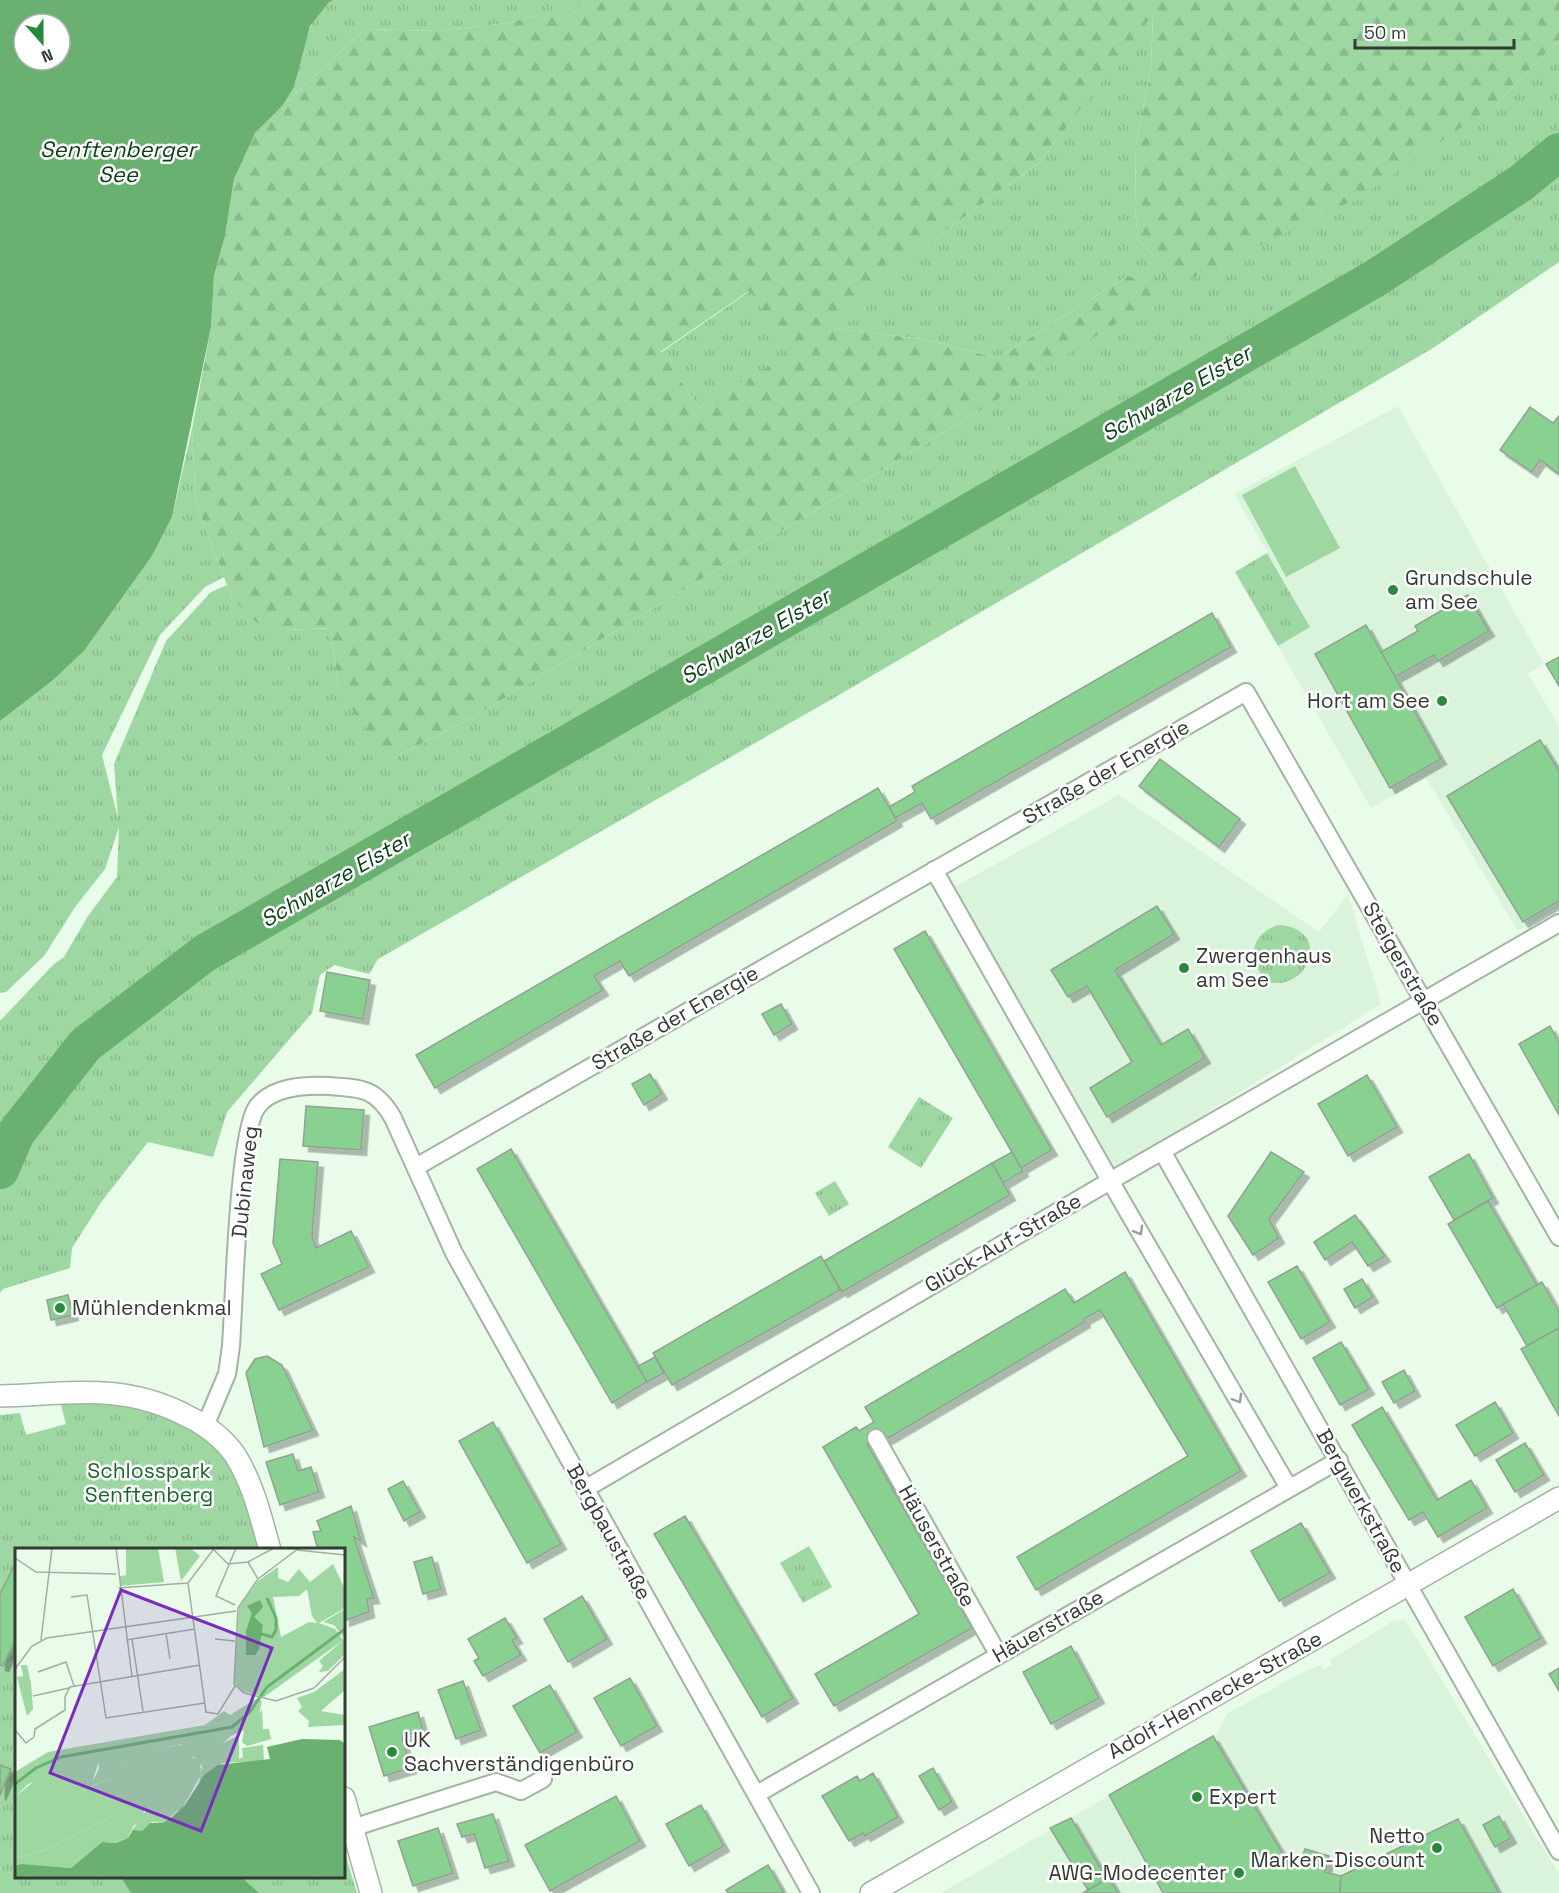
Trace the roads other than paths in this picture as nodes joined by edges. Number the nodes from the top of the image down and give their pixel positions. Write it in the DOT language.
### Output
graph roads {
  1 [pos="1246,692"];
  2 [pos="934,870"];
  3 [pos="1559,922"];
  4 [pos="1424,1001"];
  5 [pos="1162,1151"];
  6 [pos="416,1167"];
  7 [pos="1110,1180"];
  8 [pos="1559,1237"];
  9 [pos="0,1396"];
  10 [pos="205,1426"];
  11 [pos="876,1438"];
  12 [pos="1339,1460"];
  13 [pos="1289,1488"];
  14 [pos="585,1489"];
  15 [pos="1559,1498"];
  16 [pos="269,1548"];
  17 [pos="1408,1585"];
  18 [pos="998,1654"];
  19 [pos="543,1779"];
  20 [pos="758,1794"];
  21 [pos="345,1802"];
  22 [pos="352,1828"];
  23 [pos="1559,1851"];
  24 [pos="370,1893"];
  25 [pos="812,1893"];
  26 [pos="871,1893"];
  1 -- 2 [label="street, Straße der Energie"];
  1 -- 4 [label="street, Steigerstraße"];
  2 -- 6 [label="street, Straße der Energie"];
  2 -- 7 [label="street"];
  3 -- 4 [label="street, Glück-Auf-Straße"];
  4 -- 5 [label="street, Glück-Auf-Straße"];
  4 -- 8 [label="street, Steigerstraße"];
  5 -- 7 [label="street, Glück-Auf-Straße"];
  5 -- 12 [label="street, Bergwerkstraße"];
  6 -- 10 [label="street, Dubinaweg"];
  6 -- 14 [label="street, Bergbaustraße"];
  7 -- 13 [label="street, one-way"];
  7 -- 14 [label="street, Glück-Auf-Straße"];
  9 -- 10 [label="street"];
  10 -- 16 [label="street"];
  11 -- 18 [label="street, Häuserstraße"];
  12 -- 13 [label="street, Häuerstraße"];
  12 -- 17 [label="street, Bergwerkstraße"];
  13 -- 18 [label="street, Häuerstraße"];
  14 -- 20 [label="street, Bergbaustraße"];
  15 -- 17 [label="street, Adolf-Hennecke-Straße"];
  17 -- 23 [label="street, Bergwerkstraße"];
  17 -- 26 [label="street, Adolf-Hennecke-Straße"];
  18 -- 20 [label="street, Häuerstraße"];
  19 -- 22 [label="street"];
  20 -- 25 [label="street, Bergbaustraße"];
  21 -- 22 [label="street"];
  22 -- 24 [label="street"];
}
